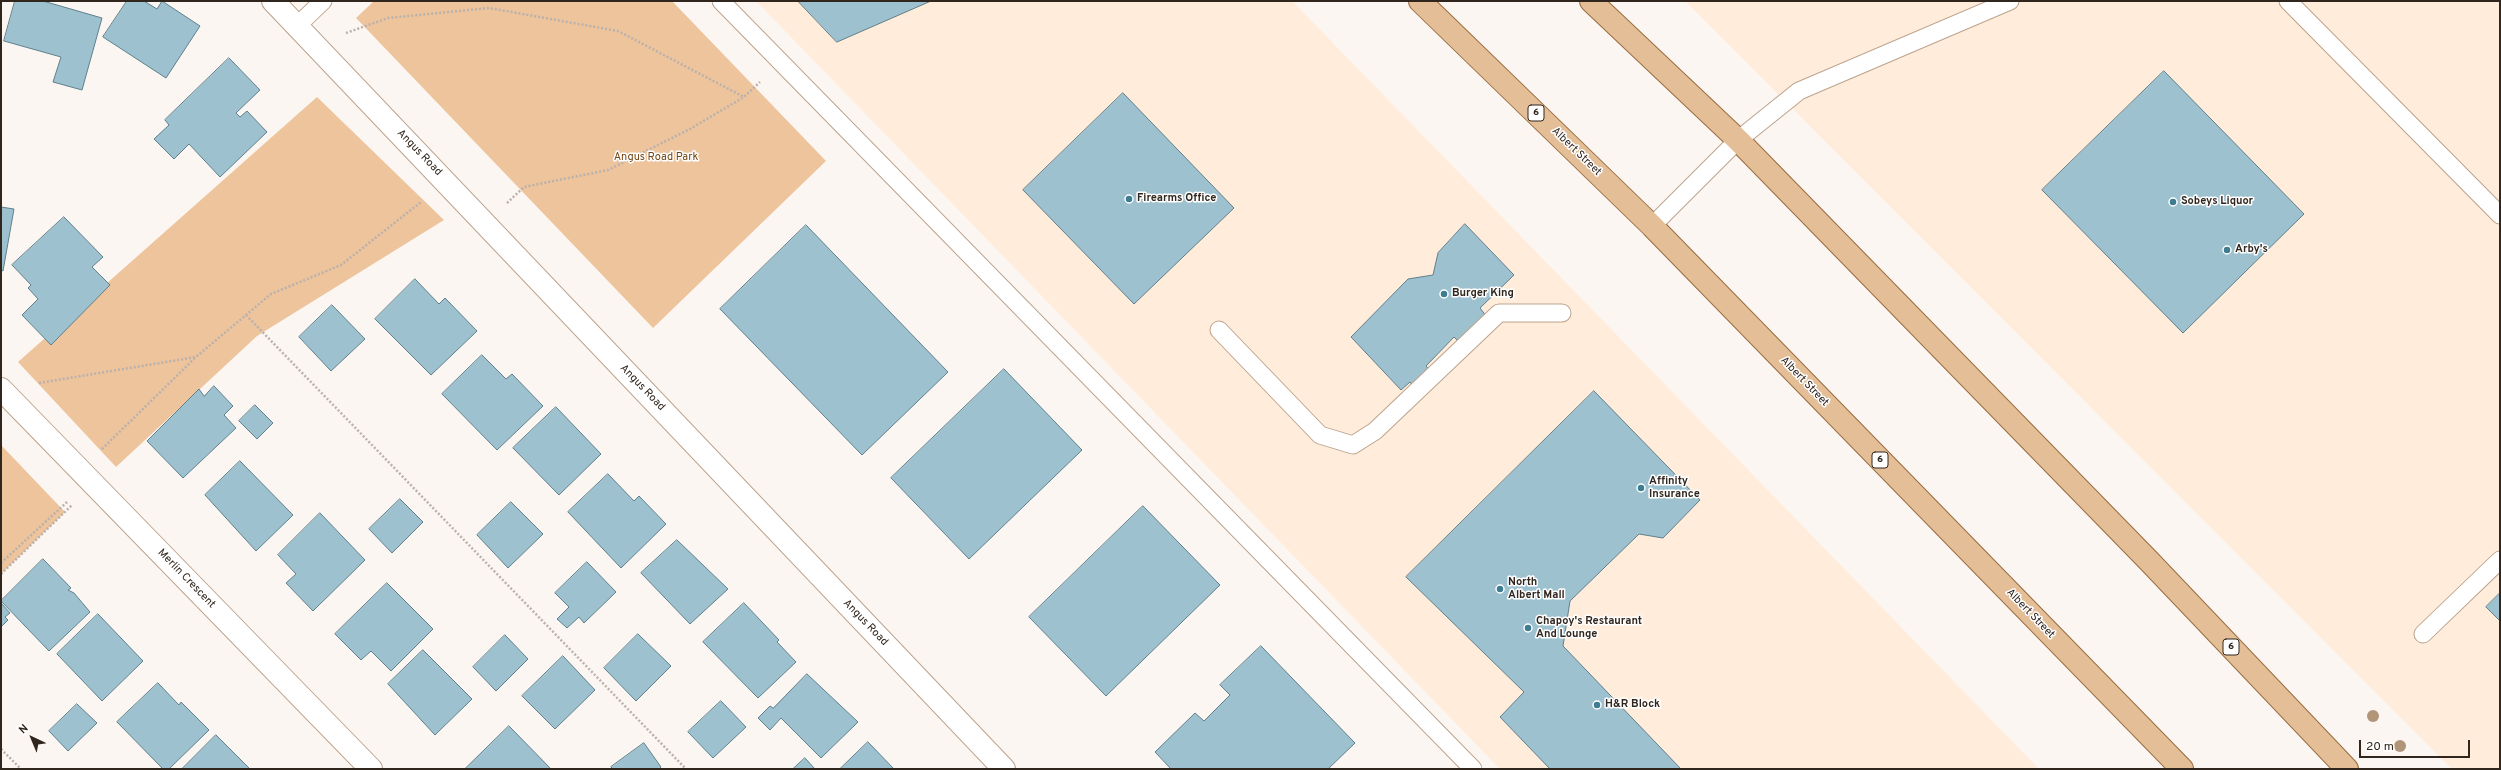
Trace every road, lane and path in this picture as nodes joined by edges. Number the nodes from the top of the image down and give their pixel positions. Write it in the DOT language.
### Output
graph roads {
  1 [pos="323,1"];
  2 [pos="721,1"];
  3 [pos="1420,1"];
  4 [pos="1591,1"];
  5 [pos="2010,1"];
  6 [pos="2288,1"];
  7 [pos="276,4"];
  8 [pos="298,25"];
  9 [pos="316,44"];
  10 [pos="781,63"];
  11 [pos="744,97"];
  12 [pos="1738,140"];
  13 [pos="447,183"];
  14 [pos="2500,215"];
  15 [pos="485,223"];
  16 [pos="1652,226"];
  17 [pos="1562,313"];
  18 [pos="246,315"];
  19 [pos="1219,330"];
  20 [pos="196,357"];
  21 [pos="7,395"];
  22 [pos="88,479"];
  23 [pos="2500,560"];
  24 [pos="1,562"];
  25 [pos="1,574"];
  26 [pos="2423,634"];
  27 [pos="1,749"];
  28 [pos="21,769"];
  29 [pos="371,769"];
  30 [pos="686,769"];
  31 [pos="1004,769"];
  32 [pos="1473,769"];
  33 [pos="2182,769"];
  34 [pos="2347,769"];
  1 -- 8 [label="lane"];
  2 -- 10 [label="lane"];
  3 -- 16 [label="main road, Albert Street / 6"];
  4 -- 12 [label="main road, 6"];
  5 -- 12 [label="lane"];
  6 -- 14 [label="lane"];
  7 -- 8 [label="street, Angus Road"];
  8 -- 9 [label="street, Angus Road"];
  9 -- 11 [label="path"];
  9 -- 13 [label="street, Angus Road"];
  10 -- 11 [label="path"];
  10 -- 32 [label="lane"];
  11 -- 15 [label="path"];
  12 -- 16 [label="lane"];
  12 -- 34 [label="main road, 6"];
  13 -- 15 [label="street, Angus Road"];
  13 -- 18 [label="path"];
  15 -- 31 [label="street, Angus Road"];
  16 -- 33 [label="main road, Albert Street / 6"];
  17 -- 19 [label="lane"];
  18 -- 20 [label="path"];
  18 -- 30 [label="path"];
  20 -- 21 [label="path"];
  20 -- 22 [label="path"];
  21 -- 22 [label="street, Merlin Crescent"];
  22 -- 24 [label="path"];
  22 -- 25 [label="path"];
  22 -- 29 [label="street, Merlin Crescent"];
  23 -- 26 [label="lane"];
  27 -- 28 [label="path"];
}
